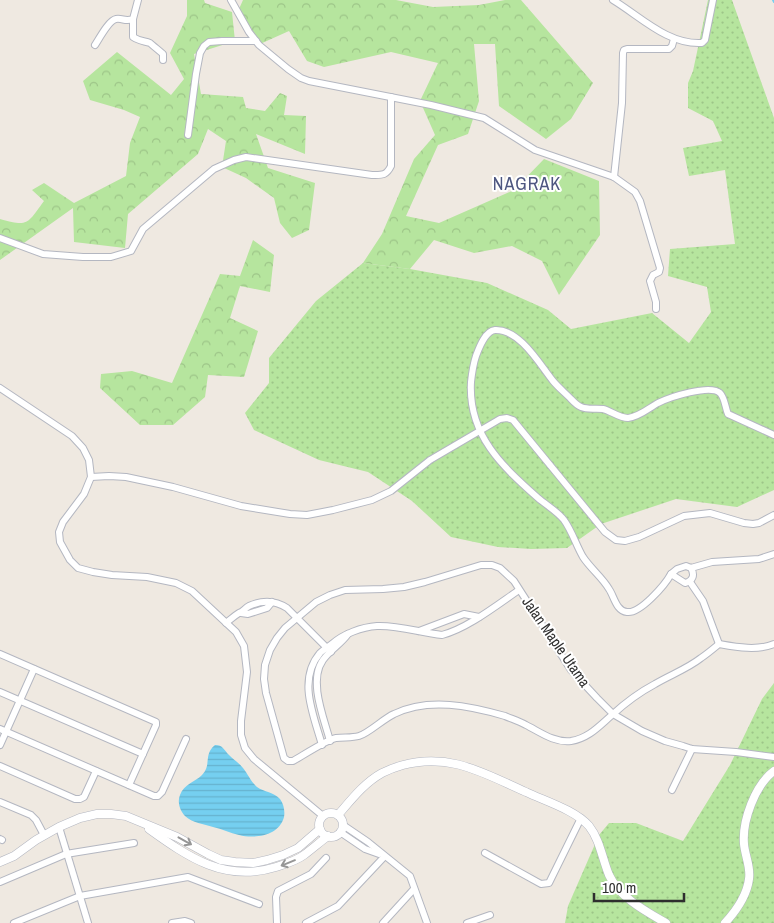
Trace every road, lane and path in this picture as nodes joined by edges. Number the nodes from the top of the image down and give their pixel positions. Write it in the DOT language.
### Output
graph roads {
  1 [pos="138,0"];
  2 [pos="231,0"];
  3 [pos="613,0"];
  4 [pos="713,0"];
  5 [pos="133,18"];
  6 [pos="674,39"];
  7 [pos="256,41"];
  8 [pos="94,45"];
  9 [pos="163,60"];
  10 [pos="391,97"];
  11 [pos="188,135"];
  12 [pos="614,176"];
  13 [pos="0,238"];
  14 [pos="656,309"];
  15 [pos="0,388"];
  16 [pos="479,431"];
  17 [pos="774,435"];
  18 [pos="91,477"];
  19 [pos="774,515"];
  20 [pos="774,554"];
  21 [pos="691,568"];
  22 [pos="671,574"];
  23 [pos="690,582"];
  24 [pos="519,590"];
  25 [pos="479,617"];
  26 [pos="297,618"];
  27 [pos="226,623"];
  28 [pos="418,631"];
  29 [pos="719,644"];
  30 [pos="774,644"];
  31 [pos="329,650"];
  32 [pos="0,654"];
  33 [pos="34,669"];
  34 [pos="0,692"];
  35 [pos="20,700"];
  36 [pos="613,714"];
  37 [pos="3,731"];
  38 [pos="186,739"];
  39 [pos="330,740"];
  40 [pos="0,745"];
  41 [pos="322,745"];
  42 [pos="692,748"];
  43 [pos="143,754"];
  44 [pos="774,758"];
  45 [pos="0,766"];
  46 [pos="96,770"];
  47 [pos="774,771"];
  48 [pos="128,785"];
  49 [pos="672,790"];
  50 [pos="0,802"];
  51 [pos="338,815"];
  52 [pos="322,816"];
  53 [pos="581,818"];
  54 [pos="140,822"];
  55 [pos="59,827"];
  56 [pos="320,829"];
  57 [pos="342,829"];
  58 [pos="44,835"];
  59 [pos="328,836"];
  60 [pos="134,843"];
  61 [pos="66,854"];
  62 [pos="485,854"];
  63 [pos="384,857"];
  64 [pos="326,858"];
  65 [pos="0,862"];
  66 [pos="0,882"];
  67 [pos="414,889"];
  68 [pos="80,896"];
  69 [pos="259,904"];
  70 [pos="490,915"];
  71 [pos="14,923"];
  72 [pos="88,923"];
  73 [pos="172,923"];
  74 [pos="191,923"];
  75 [pos="277,923"];
  76 [pos="306,923"];
  77 [pos="383,923"];
  78 [pos="427,923"];
  79 [pos="467,923"];
  80 [pos="666,923"];
  81 [pos="726,923"];
  1 -- 5 [label="street"];
  2 -- 7 [label="street"];
  3 -- 6 [label="street"];
  4 -- 6 [label="street"];
  5 -- 8 [label="street"];
  5 -- 9 [label="street"];
  6 -- 12 [label="street"];
  7 -- 10 [label="street"];
  7 -- 11 [label="street"];
  10 -- 12 [label="street"];
  10 -- 13 [label="street"];
  12 -- 14 [label="street"];
  15 -- 18 [label="street"];
  16 -- 17 [label="street"];
  16 -- 18 [label="street"];
  16 -- 19 [label="street"];
  16 -- 22 [label="street"];
  18 -- 27 [label="street"];
  20 -- 21 [label="street"];
  21 -- 22 [label="street"];
  21 -- 23 [label="street"];
  22 -- 23 [label="street"];
  23 -- 29 [label="street"];
  24 -- 25 [label="street, Jalan Maple Utama"];
  24 -- 26 [label="street"];
  24 -- 36 [label="street, Jalan Maple Utama"];
  25 -- 28 [label="street"];
  25 -- 28 [label="street, Jalan Maple Utama"];
  26 -- 27 [label="street"];
  26 -- 31 [label="street"];
  26 -- 41 [label="street"];
  27 -- 52 [label="street"];
  28 -- 31 [label="street, Jalan Maple Utama"];
  29 -- 30 [label="street"];
  29 -- 36 [label="street"];
  31 -- 39 [label="street, Jalan Maple Utama"];
  31 -- 41 [label="street, Jalan Maple Utama"];
  32 -- 33 [label="street"];
  33 -- 35 [label="street"];
  33 -- 43 [label="street"];
  34 -- 35 [label="street"];
  35 -- 37 [label="street"];
  35 -- 43 [label="street"];
  36 -- 39 [label="street"];
  36 -- 42 [label="street, Jalan Maple Utama"];
  37 -- 40 [label="street"];
  37 -- 46 [label="street"];
  38 -- 48 [label="street"];
  39 -- 41 [label="street"];
  42 -- 44 [label="street, Jalan Maple Utama"];
  42 -- 49 [label="street"];
  43 -- 48 [label="street"];
  45 -- 46 [label="street"];
  46 -- 48 [label="street"];
  47 -- 81 [label="street"];
  50 -- 58 [label="street"];
  51 -- 52 [label="street"];
  51 -- 53 [label="street"];
  51 -- 57 [label="street"];
  52 -- 56 [label="street"];
  53 -- 62 [label="street"];
  53 -- 80 [label="street"];
  54 -- 55 [label="street"];
  54 -- 56 [label="street, one-way"];
  59 -- 54 [label="street, one-way"];
  55 -- 58 [label="street"];
  55 -- 61 [label="street"];
  56 -- 59 [label="street"];
  57 -- 59 [label="street"];
  57 -- 63 [label="street"];
  58 -- 65 [label="street"];
  60 -- 61 [label="street"];
  61 -- 66 [label="street"];
  61 -- 68 [label="street"];
  63 -- 67 [label="street"];
  63 -- 76 [label="street"];
  64 -- 75 [label="street"];
  67 -- 77 [label="street"];
  67 -- 78 [label="street"];
  68 -- 69 [label="street"];
  68 -- 71 [label="street"];
  68 -- 72 [label="street"];
  70 -- 79 [label="street"];
  73 -- 74 [label="street"];
}
